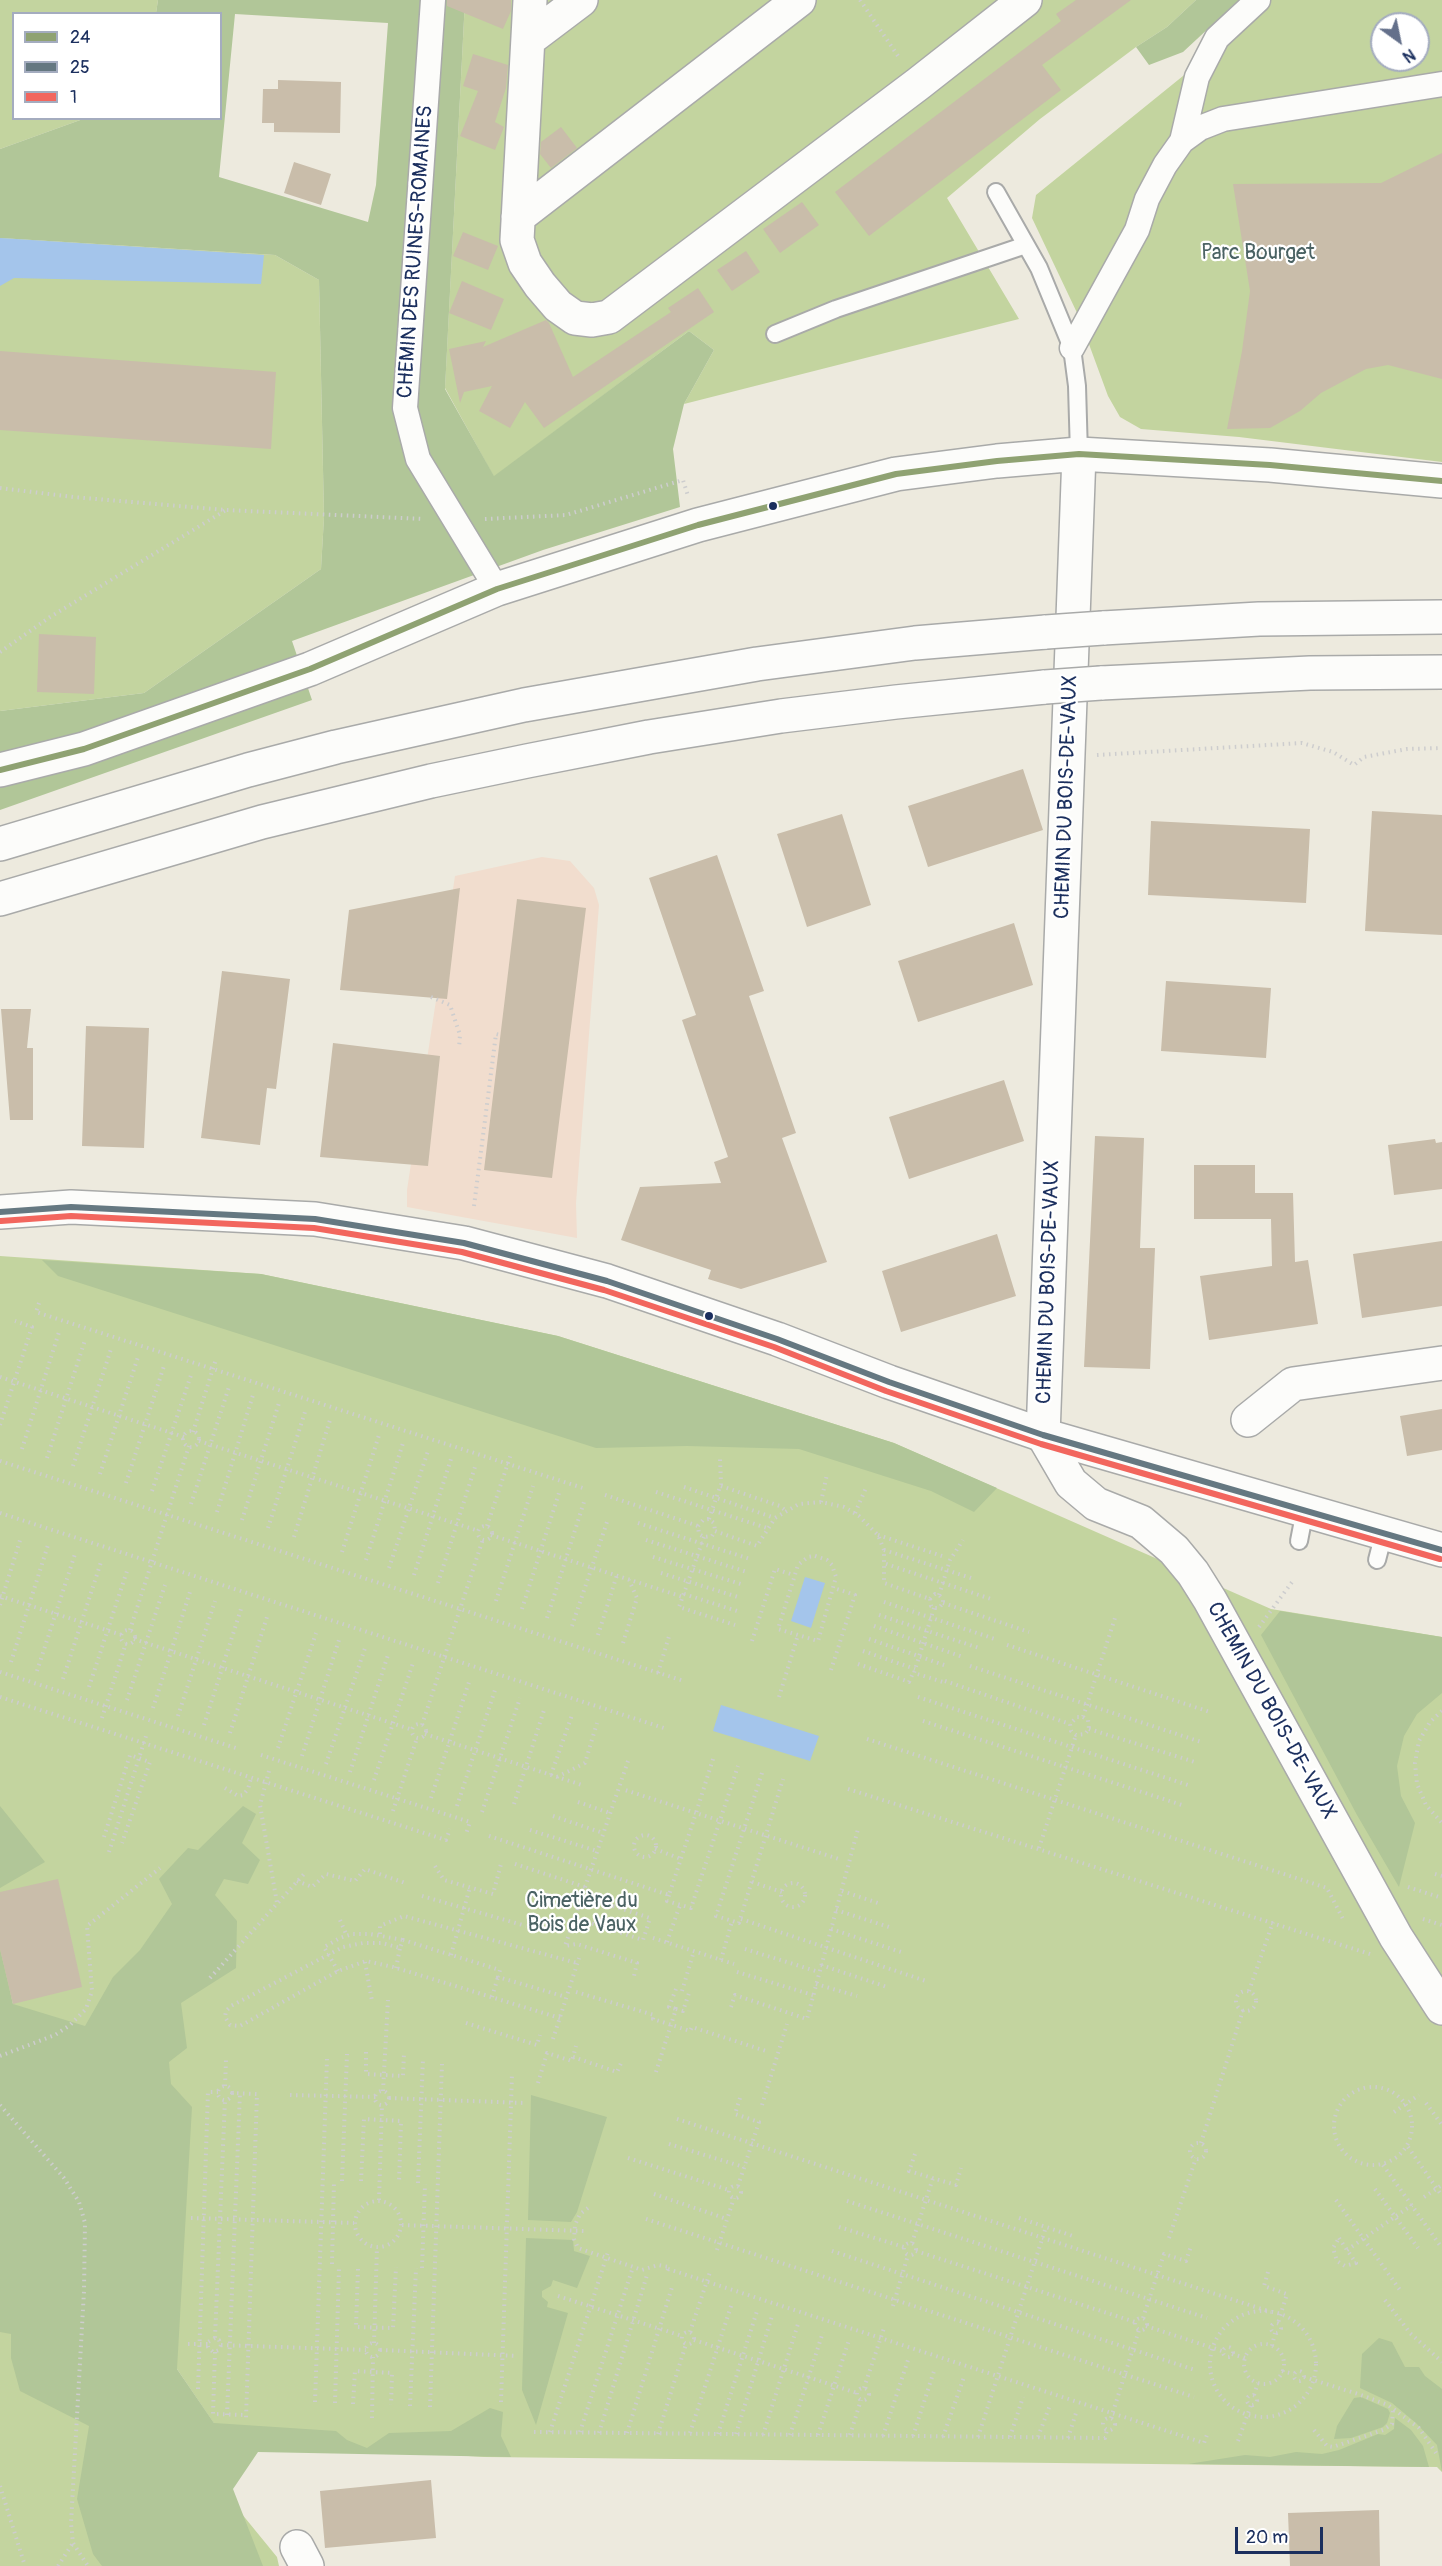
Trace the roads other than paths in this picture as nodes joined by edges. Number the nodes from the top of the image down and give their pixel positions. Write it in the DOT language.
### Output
graph roads {
  1 [pos="433,0"];
  2 [pos="530,0"];
  3 [pos="581,0"];
  4 [pos="799,0"];
  5 [pos="1025,0"];
  6 [pos="1258,0"];
  7 [pos="528,40"];
  8 [pos="1442,84"];
  9 [pos="1182,141"];
  10 [pos="996,192"];
  11 [pos="518,217"];
  12 [pos="1026,244"];
  13 [pos="775,334"];
  14 [pos="1072,348"];
  15 [pos="1079,454"];
  16 [pos="1442,481"];
  17 [pos="496,589"];
  18 [pos="1442,616"];
  19 [pos="1442,672"];
  20 [pos="0,770"];
  21 [pos="0,844"];
  22 [pos="0,899"];
  23 [pos="0,1212"];
  24 [pos="1442,1363"];
  25 [pos="1248,1420"];
  26 [pos="1043,1435"];
  27 [pos="1442,1550"];
  28 [pos="1442,2008"];
  1 -- 17 [label="street, CHEMIN DES RUINES-ROMAINES"];
  2 -- 7 [label="main road"];
  3 -- 7 [label="main road"];
  4 -- 11 [label="main road"];
  5 -- 11 [label="main road"];
  6 -- 9 [label="street"];
  7 -- 11 [label="main road"];
  8 -- 9 [label="street"];
  9 -- 14 [label="street"];
  10 -- 12 [label="lane"];
  12 -- 13 [label="lane"];
  12 -- 14 [label="lane"];
  14 -- 15 [label="lane"];
  15 -- 16 [label="main road"];
  15 -- 17 [label="main road"];
  15 -- 26 [label="main road, CHEMIN DU BOIS-DE-VAUX"];
  17 -- 20 [label="main road"];
  18 -- 21 [label="main road, bridge"];
  19 -- 22 [label="main road, bridge"];
  23 -- 26 [label="main road"];
  24 -- 25 [label="main road"];
  26 -- 27 [label="main road"];
  26 -- 28 [label="main road, CHEMIN DU BOIS-DE-VAUX"];
}
